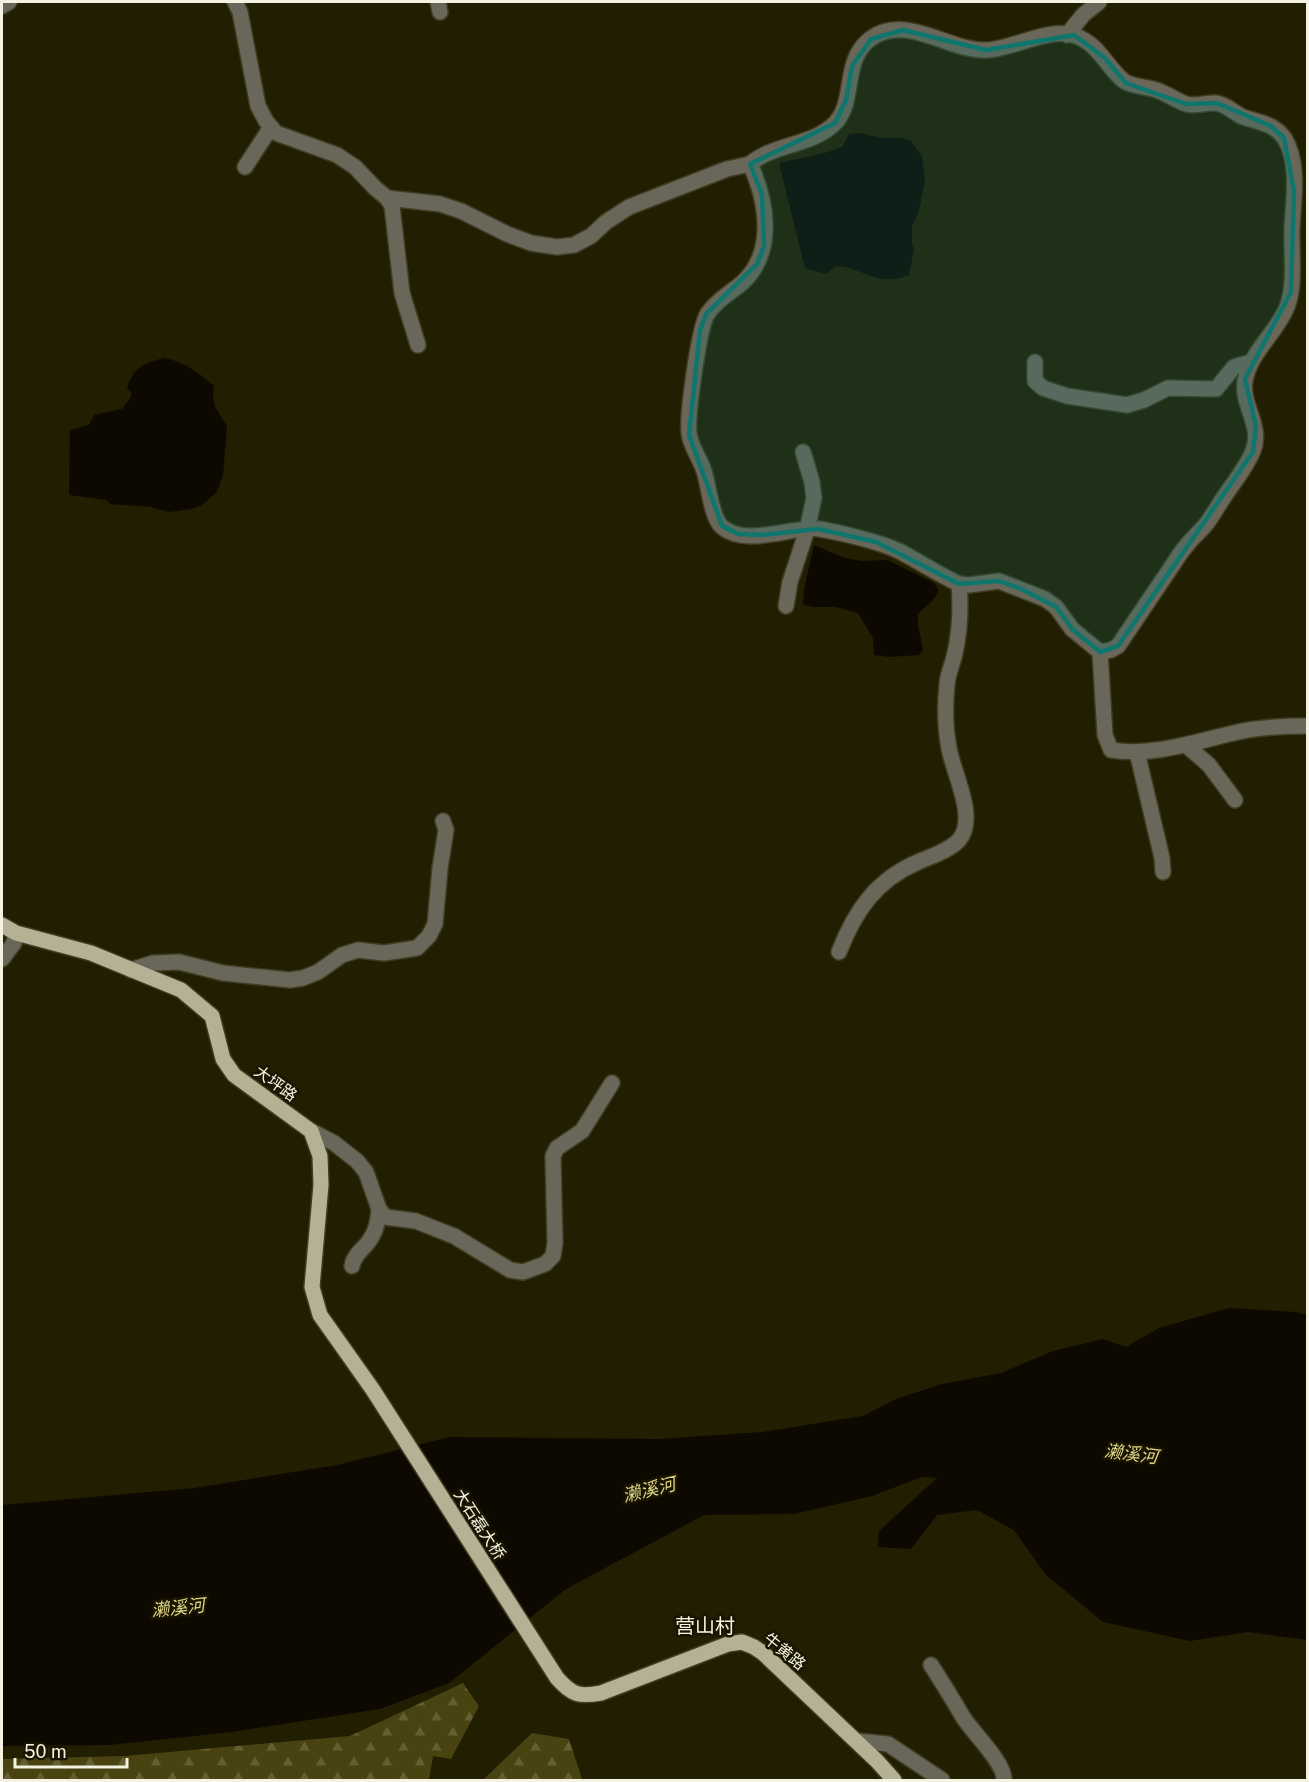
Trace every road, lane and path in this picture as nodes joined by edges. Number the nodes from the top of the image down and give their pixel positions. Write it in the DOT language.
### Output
graph roads {
  1 [pos="9,2"];
  2 [pos="235,2"];
  3 [pos="1099,2"];
  4 [pos="2,6"];
  5 [pos="1067,34"];
  6 [pos="271,127"];
  7 [pos="750,164"];
  8 [pos="245,167"];
  9 [pos="387,198"];
  10 [pos="418,345"];
  11 [pos="1035,362"];
  12 [pos="1251,362"];
  13 [pos="803,452"];
  14 [pos="807,530"];
  15 [pos="959,584"];
  16 [pos="786,606"];
  17 [pos="1100,652"];
  18 [pos="1308,726"];
  19 [pos="1186,745"];
  20 [pos="1137,752"];
  21 [pos="1234,800"];
  22 [pos="443,821"];
  23 [pos="1163,872"];
  24 [pos="2,925"];
  25 [pos="16,933"];
  26 [pos="839,952"];
  27 [pos="2,958"];
  28 [pos="131,970"];
  29 [pos="612,1083"];
  30 [pos="311,1131"];
  31 [pos="379,1209"];
  32 [pos="352,1266"];
  33 [pos="931,1665"];
  34 [pos="557,1678"];
  35 [pos="856,1741"];
  36 [pos="894,1780"];
  37 [pos="942,1780"];
  38 [pos="1004,1780"];
  1 -- 4 [label="street"];
  2 -- 6 [label="street"];
  3 -- 5 [label="street"];
  5 -- 7 [label="street"];
  5 -- 12 [label="street"];
  6 -- 8 [label="street"];
  6 -- 9 [label="street"];
  7 -- 9 [label="street"];
  7 -- 14 [label="street"];
  9 -- 10 [label="street"];
  11 -- 12 [label="street"];
  12 -- 17 [label="street"];
  13 -- 14 [label="street"];
  14 -- 15 [label="street"];
  14 -- 16 [label="street"];
  15 -- 17 [label="street"];
  15 -- 26 [label="street"];
  17 -- 20 [label="street"];
  18 -- 19 [label="street"];
  19 -- 20 [label="street"];
  19 -- 21 [label="street"];
  20 -- 23 [label="street"];
  22 -- 28 [label="street"];
  24 -- 25 [label="main road, 大坪路"];
  25 -- 27 [label="street"];
  25 -- 28 [label="main road, 大坪路"];
  28 -- 30 [label="main road, 大坪路"];
  29 -- 31 [label="street"];
  30 -- 31 [label="street"];
  30 -- 34 [label="main road, 大石磊大桥"];
  31 -- 32 [label="street"];
  33 -- 38 [label="street"];
  34 -- 35 [label="main road, 牛黄路"];
  35 -- 36 [label="main road, 牛黄路"];
  35 -- 37 [label="street"];
}
